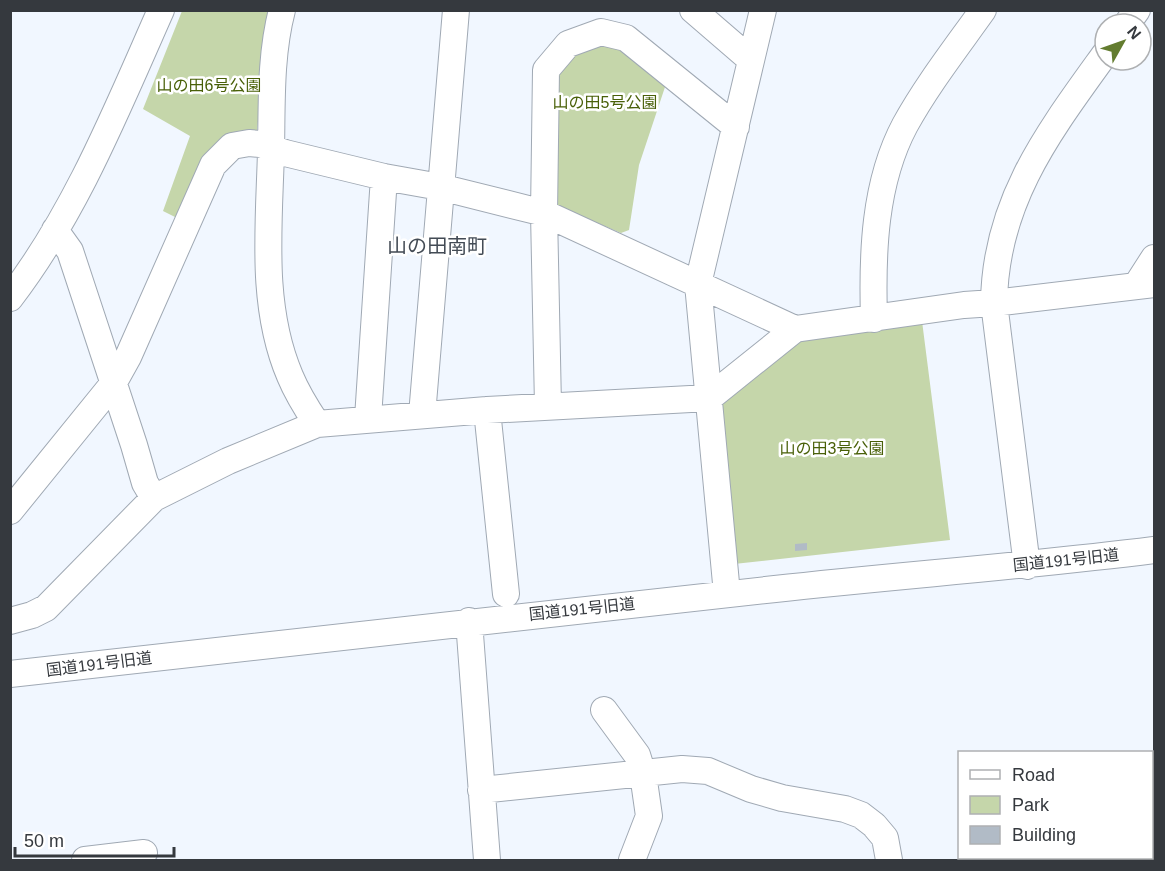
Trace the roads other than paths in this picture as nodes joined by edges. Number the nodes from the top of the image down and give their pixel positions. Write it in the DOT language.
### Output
graph roads {
  1 [pos="161,10"];
  2 [pos="282,10"];
  3 [pos="456,10"];
  4 [pos="693,10"];
  5 [pos="763,10"];
  6 [pos="983,10"];
  7 [pos="751,60"];
  8 [pos="1093,71"];
  9 [pos="736,127"];
  10 [pos="271,148"];
  11 [pos="384,177"];
  12 [pos="440,187"];
  13 [pos="544,213"];
  14 [pos="56,230"];
  15 [pos="1155,258"];
  16 [pos="698,284"];
  17 [pos="1145,285"];
  18 [pos="10,298"];
  19 [pos="994,303"];
  20 [pos="874,319"];
  21 [pos="795,329"];
  22 [pos="113,384"];
  23 [pos="709,398"];
  24 [pos="548,406"];
  25 [pos="487,410"];
  26 [pos="422,415"];
  27 [pos="368,418"];
  28 [pos="317,424"];
  29 [pos="154,498"];
  30 [pos="10,511"];
  31 [pos="1155,550"];
  32 [pos="1027,566"];
  33 [pos="506,594"];
  34 [pos="727,594"];
  35 [pos="10,621"];
  36 [pos="469,621"];
  37 [pos="10,674"];
  38 [pos="604,710"];
  39 [pos="642,774"];
  40 [pos="481,790"];
  41 [pos="144,853"];
  42 [pos="85,861"];
  43 [pos="487,861"];
  44 [pos="632,861"];
  45 [pos="889,861"];
  1 -- 14 [label="street"];
  2 -- 10 [label="street"];
  3 -- 12 [label="street"];
  4 -- 7 [label="street"];
  5 -- 7 [label="street"];
  6 -- 20 [label="street"];
  7 -- 9 [label="street"];
  8 -- 19 [label="street"];
  9 -- 13 [label="street"];
  9 -- 16 [label="street"];
  10 -- 11 [label="street"];
  10 -- 22 [label="street"];
  10 -- 28 [label="street"];
  11 -- 12 [label="street"];
  11 -- 27 [label="street"];
  12 -- 13 [label="street"];
  12 -- 26 [label="street"];
  13 -- 16 [label="street"];
  13 -- 24 [label="street"];
  14 -- 18 [label="street"];
  14 -- 22 [label="street"];
  15 -- 17 [label="street"];
  16 -- 21 [label="street"];
  16 -- 23 [label="street"];
  17 -- 19 [label="street"];
  19 -- 20 [label="street"];
  19 -- 32 [label="street"];
  20 -- 21 [label="street"];
  21 -- 23 [label="street"];
  22 -- 29 [label="street"];
  22 -- 30 [label="street"];
  23 -- 24 [label="street"];
  23 -- 34 [label="street"];
  24 -- 25 [label="street"];
  25 -- 26 [label="street"];
  25 -- 33 [label="street"];
  26 -- 27 [label="street"];
  27 -- 28 [label="street"];
  28 -- 29 [label="street"];
  29 -- 35 [label="street"];
  31 -- 32 [label="street, 国道191号旧道"];
  32 -- 34 [label="street, 国道191号旧道"];
  34 -- 36 [label="street, 国道191号旧道"];
  36 -- 37 [label="street, 国道191号旧道"];
  36 -- 40 [label="street"];
  38 -- 39 [label="street"];
  39 -- 40 [label="street"];
  39 -- 44 [label="street"];
  39 -- 45 [label="street"];
  40 -- 43 [label="street"];
  41 -- 42 [label="street"];
}
